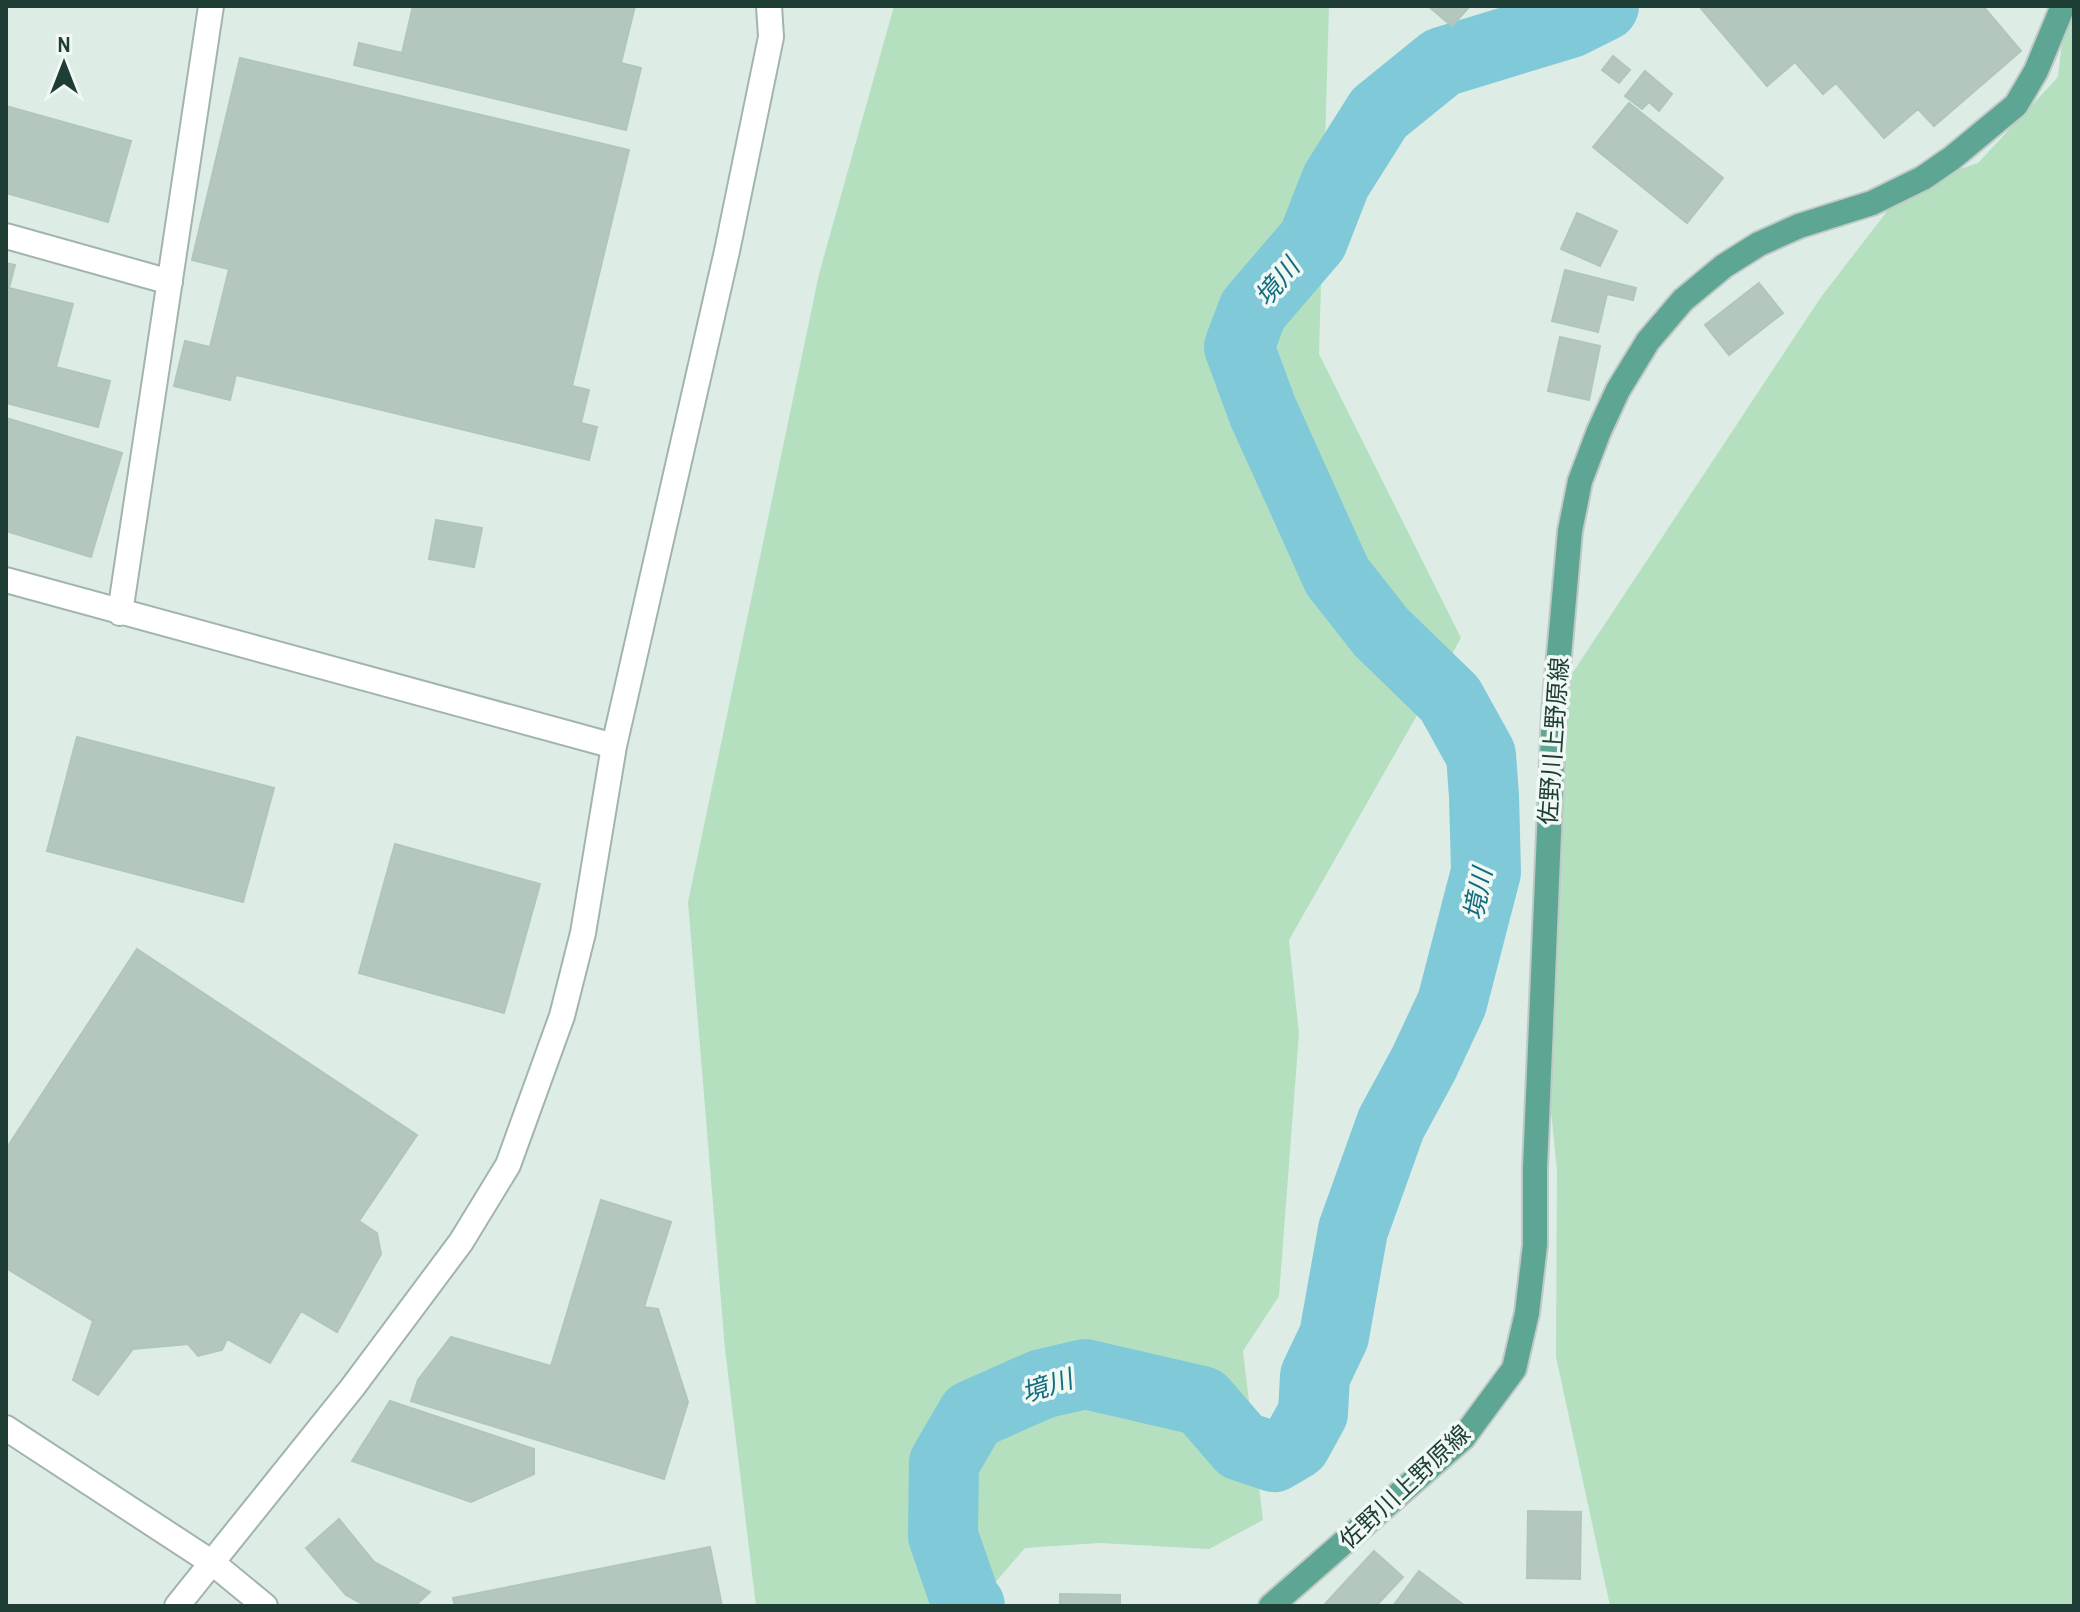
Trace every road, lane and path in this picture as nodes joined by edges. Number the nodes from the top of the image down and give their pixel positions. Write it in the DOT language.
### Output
graph roads {
  1 [pos="211,6"];
  2 [pos="769,6"];
  3 [pos="2063,6"];
  4 [pos="6,236"];
  5 [pos="170,282"];
  6 [pos="6,580"];
  7 [pos="120,613"];
  8 [pos="614,746"];
  9 [pos="6,1428"];
  10 [pos="214,1564"];
  11 [pos="177,1606"];
  12 [pos="265,1606"];
  13 [pos="1271,1606"];
  1 -- 5 [label="street"];
  2 -- 8 [label="street"];
  3 -- 13 [label="main road, 佐野川上野原線"];
  4 -- 5 [label="street"];
  5 -- 7 [label="street"];
  6 -- 7 [label="street"];
  7 -- 8 [label="street"];
  8 -- 10 [label="street"];
  9 -- 10 [label="street"];
  10 -- 11 [label="street"];
  10 -- 12 [label="street"];
}
